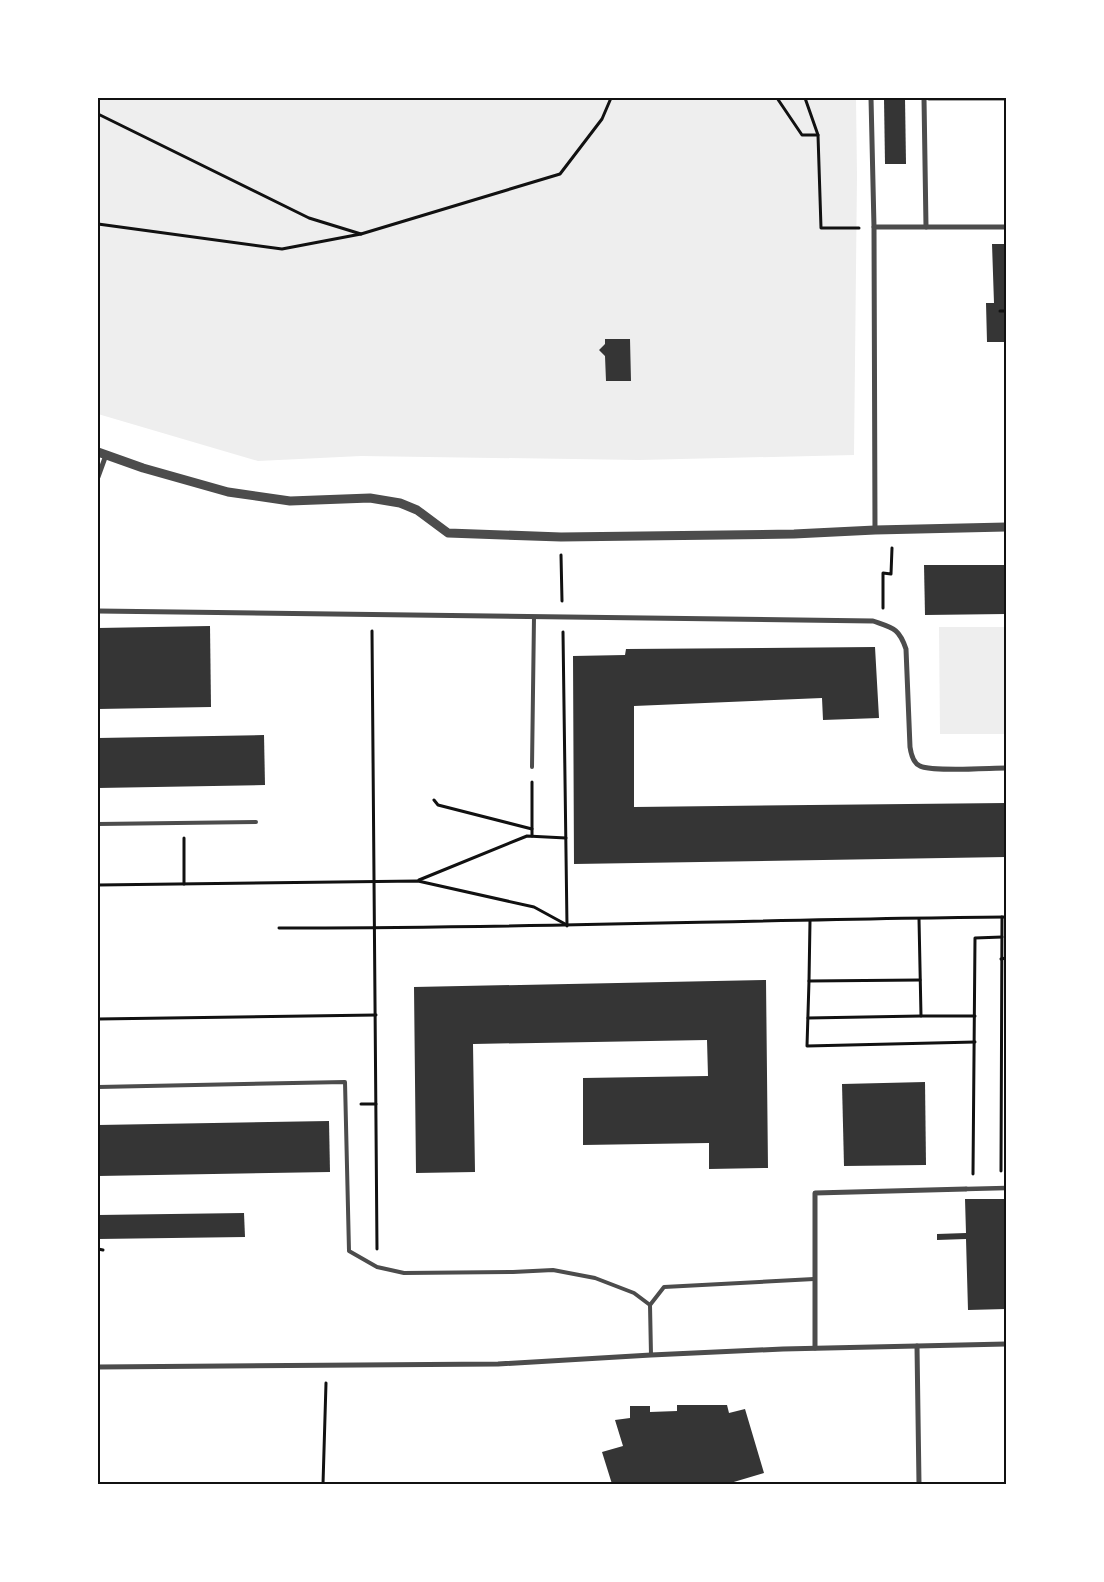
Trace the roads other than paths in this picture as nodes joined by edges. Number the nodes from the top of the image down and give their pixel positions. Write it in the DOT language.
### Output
graph roads {
  1 [pos="871,98"];
  2 [pos="924,98"];
  3 [pos="929,98"];
  4 [pos="1006,98"];
  5 [pos="926,227"];
  6 [pos="1006,227"];
  7 [pos="874,228"];
  8 [pos="100,454"];
  9 [pos="98,476"];
  10 [pos="1006,527"];
  11 [pos="874,530"];
  12 [pos="98,612"];
  13 [pos="534,617"];
  14 [pos="532,767"];
  15 [pos="1006,768"];
  16 [pos="256,822"];
  17 [pos="98,824"];
  18 [pos="98,1087"];
  19 [pos="1004,1188"];
  20 [pos="966,1189"];
  21 [pos="814,1279"];
  22 [pos="650,1305"];
  23 [pos="1006,1344"];
  24 [pos="917,1346"];
  25 [pos="815,1348"];
  26 [pos="650,1355"];
  27 [pos="98,1367"];
  28 [pos="919,1484"];
  1 -- 7 [label="street"];
  2 -- 5 [label="street"];
  3 -- 4 [label="street"];
  5 -- 6 [label="street"];
  5 -- 7 [label="street"];
  7 -- 11 [label="street"];
  8 -- 9 [label="street"];
  8 -- 11 [label="street"];
  10 -- 11 [label="street"];
  12 -- 13 [label="street"];
  13 -- 14 [label="lane"];
  13 -- 15 [label="street"];
  16 -- 17 [label="lane"];
  18 -- 22 [label="lane"];
  19 -- 20 [label="street"];
  20 -- 21 [label="street"];
  21 -- 22 [label="lane"];
  21 -- 25 [label="street"];
  22 -- 26 [label="lane"];
  23 -- 24 [label="street"];
  24 -- 25 [label="street"];
  24 -- 28 [label="street"];
  25 -- 26 [label="street"];
  26 -- 27 [label="street"];
}
